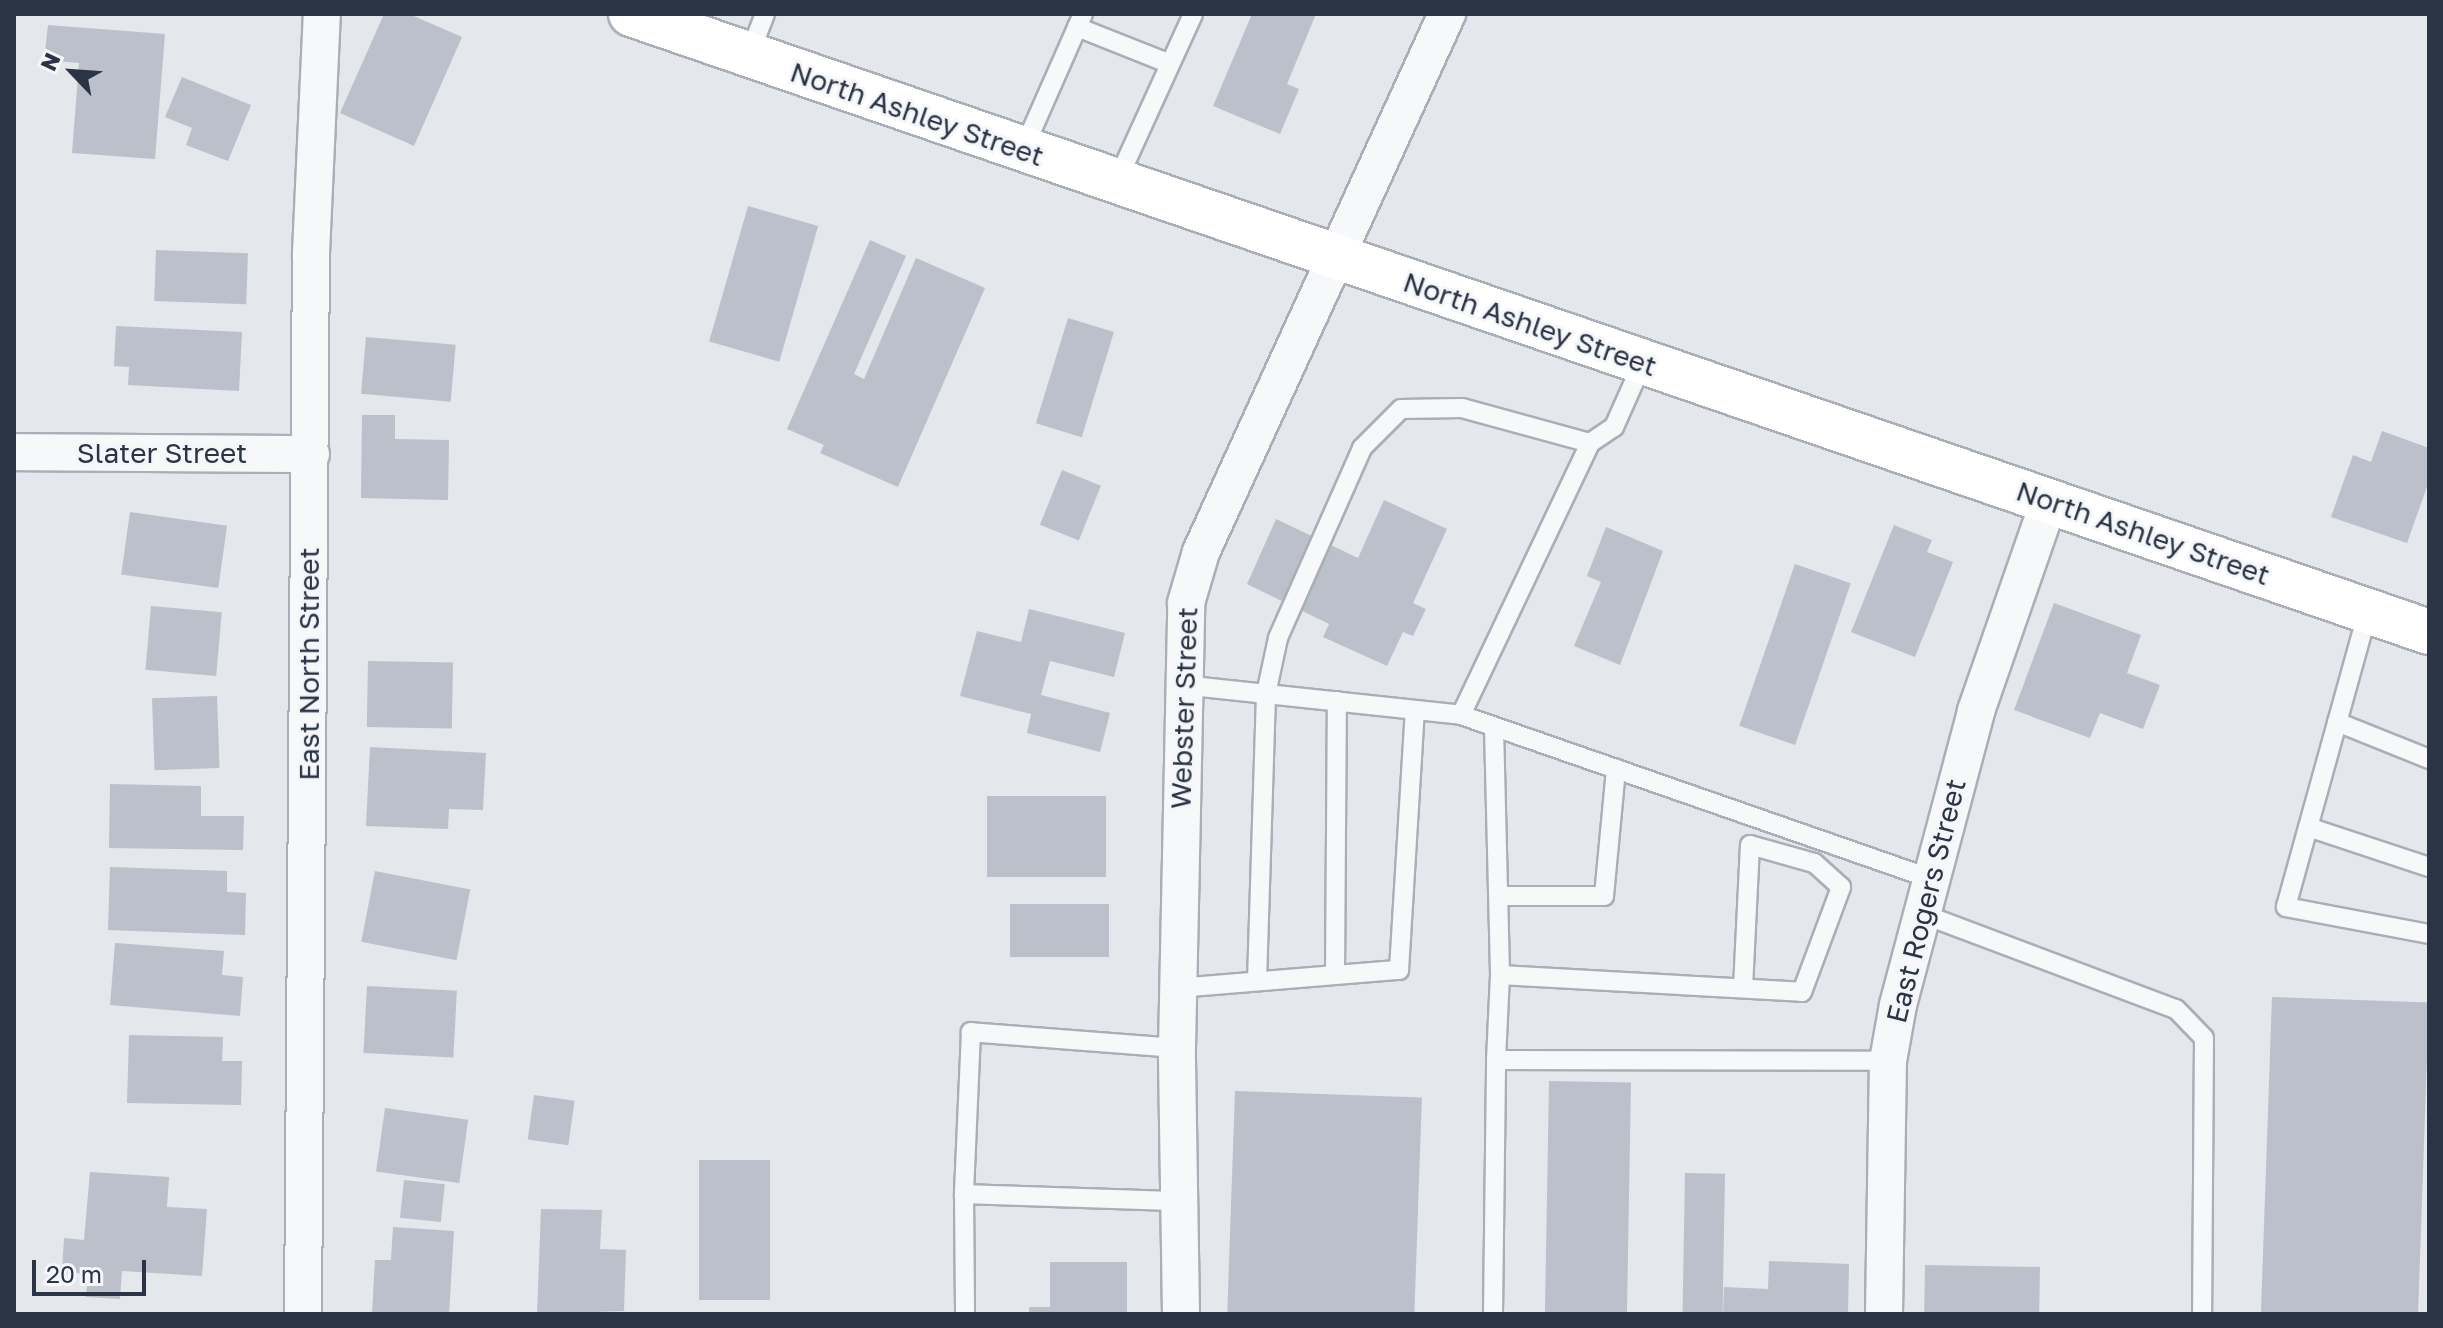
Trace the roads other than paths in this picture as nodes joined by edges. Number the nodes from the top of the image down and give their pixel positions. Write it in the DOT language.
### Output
graph roads {
  1 [pos="322,14"];
  2 [pos="631,14"];
  3 [pos="765,14"];
  4 [pos="1193,14"];
  5 [pos="1447,14"];
  6 [pos="1080,21"];
  7 [pos="749,55"];
  8 [pos="1170,64"];
  9 [pos="1023,150"];
  10 [pos="1116,183"];
  11 [pos="1338,258"];
  12 [pos="1643,362"];
  13 [pos="1590,443"];
  14 [pos="14,452"];
  15 [pos="311,454"];
  16 [pos="2049,501"];
  17 [pos="2368,611"];
  18 [pos="2429,632"];
  19 [pos="1182,685"];
  20 [pos="1266,694"];
  21 [pos="1337,701"];
  22 [pos="1415,710"];
  23 [pos="1461,715"];
  24 [pos="2337,722"];
  25 [pos="1494,727"];
  26 [pos="2429,759"];
  27 [pos="1616,769"];
  28 [pos="2308,827"];
  29 [pos="2429,867"];
  30 [pos="1928,878"];
  31 [pos="1499,896"];
  32 [pos="1920,913"];
  33 [pos="2429,934"];
  34 [pos="1335,975"];
  35 [pos="1500,975"];
  36 [pos="1257,981"];
  37 [pos="1178,988"];
  38 [pos="1743,988"];
  39 [pos="1177,1048"];
  40 [pos="1496,1060"];
  41 [pos="1888,1061"];
  42 [pos="964,1194"];
  43 [pos="1179,1201"];
  44 [pos="303,1314"];
  45 [pos="965,1314"];
  46 [pos="1181,1314"];
  47 [pos="1493,1314"];
  48 [pos="1884,1314"];
  49 [pos="2202,1314"];
  1 -- 15 [label="street, East North Street"];
  2 -- 7 [label="main road, North Ashley Street"];
  3 -- 7 [label="lane"];
  4 -- 8 [label="lane"];
  5 -- 11 [label="street, Webster Street"];
  6 -- 8 [label="lane"];
  6 -- 9 [label="lane"];
  7 -- 9 [label="main road, North Ashley Street"];
  8 -- 10 [label="lane"];
  9 -- 10 [label="main road, North Ashley Street"];
  10 -- 11 [label="main road, North Ashley Street"];
  11 -- 12 [label="main road, North Ashley Street"];
  11 -- 19 [label="street, Webster Street"];
  12 -- 13 [label="lane"];
  12 -- 16 [label="main road, North Ashley Street"];
  13 -- 20 [label="lane"];
  13 -- 23 [label="lane"];
  14 -- 15 [label="street, Slater Street"];
  15 -- 44 [label="street, East North Street"];
  16 -- 17 [label="main road, North Ashley Street"];
  16 -- 30 [label="street, East Rogers Street"];
  17 -- 18 [label="main road, North Ashley Street"];
  17 -- 24 [label="lane"];
  19 -- 20 [label="lane"];
  19 -- 37 [label="street, Webster Street"];
  20 -- 21 [label="lane"];
  20 -- 36 [label="lane"];
  21 -- 22 [label="lane"];
  21 -- 34 [label="lane"];
  22 -- 23 [label="lane"];
  22 -- 34 [label="lane"];
  23 -- 25 [label="lane"];
  24 -- 26 [label="lane"];
  24 -- 28 [label="lane"];
  25 -- 27 [label="lane"];
  25 -- 31 [label="lane"];
  27 -- 30 [label="lane"];
  27 -- 31 [label="lane"];
  28 -- 29 [label="lane"];
  28 -- 33 [label="lane"];
  30 -- 32 [label="street, East Rogers Street"];
  31 -- 35 [label="lane"];
  32 -- 41 [label="street, East Rogers Street"];
  32 -- 49 [label="lane"];
  34 -- 36 [label="lane"];
  35 -- 38 [label="lane"];
  35 -- 40 [label="lane"];
  36 -- 37 [label="lane"];
  37 -- 39 [label="street, Webster Street"];
  38 -- 38 [label="lane"];
  39 -- 42 [label="lane"];
  39 -- 43 [label="street, Webster Street"];
  40 -- 41 [label="lane"];
  40 -- 47 [label="lane"];
  41 -- 48 [label="street, East Rogers Street"];
  42 -- 43 [label="lane"];
  42 -- 45 [label="lane"];
  43 -- 46 [label="street, Webster Street"];
}
